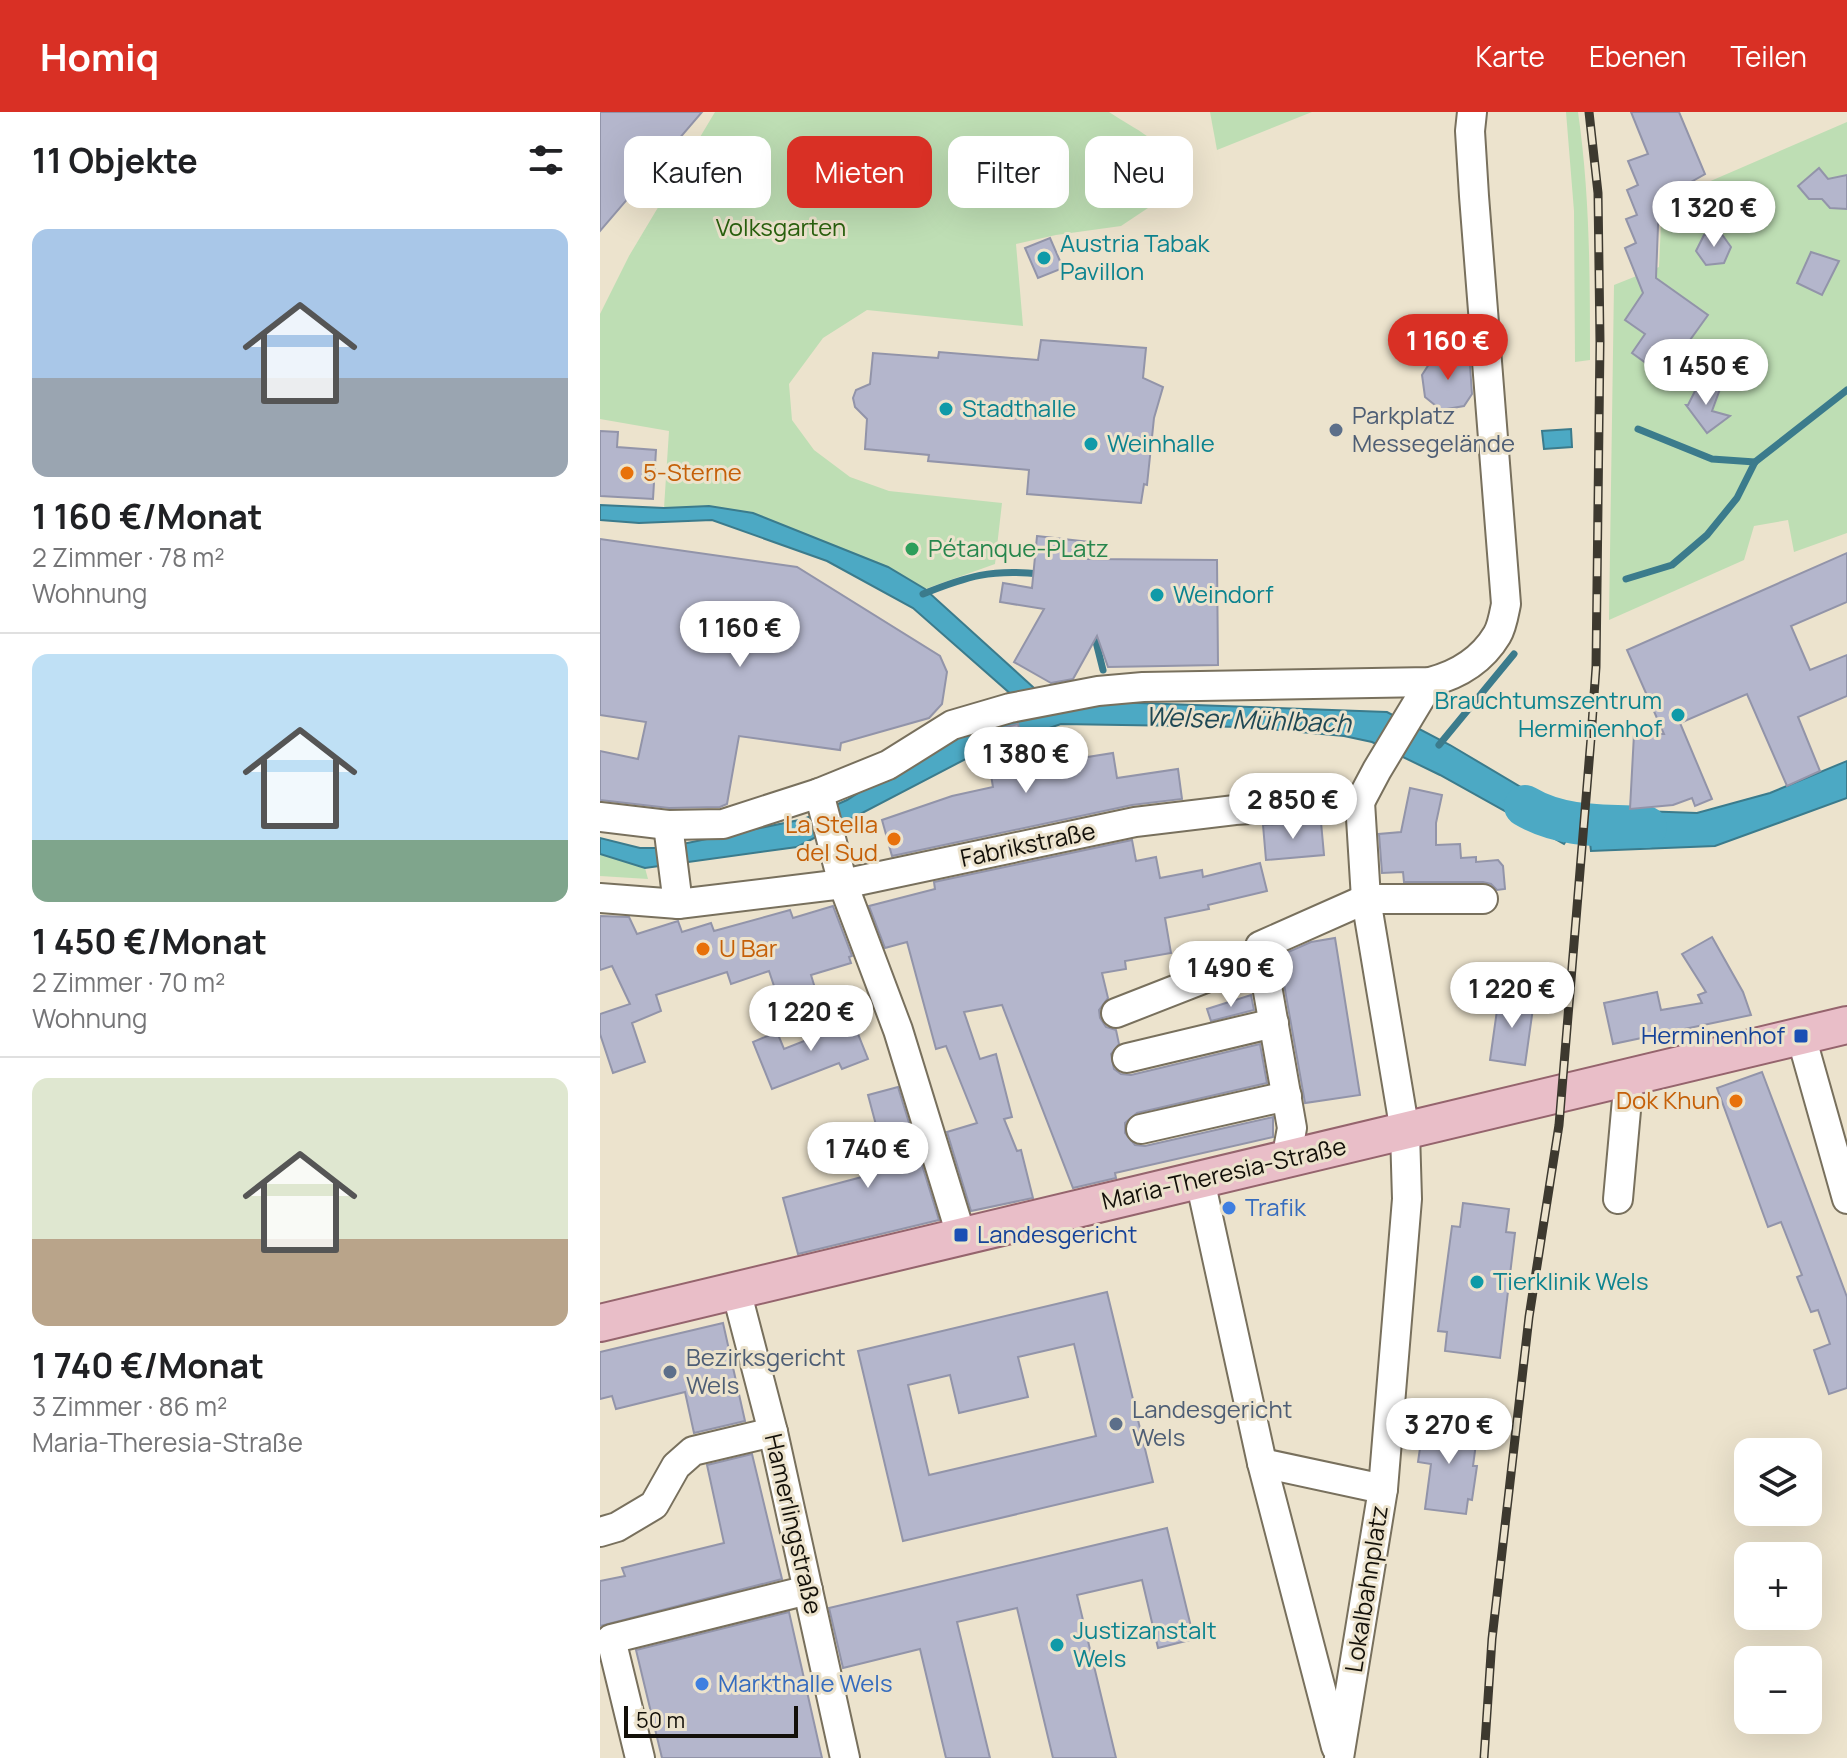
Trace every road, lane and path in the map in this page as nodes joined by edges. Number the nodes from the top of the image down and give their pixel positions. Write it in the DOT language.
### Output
graph roads {
  1 [pos="1472,112"];
  2 [pos="1430,682"];
  3 [pos="820,799"];
  4 [pos="1360,802"];
  5 [pos="600,817"];
  6 [pos="669,836"];
  7 [pos="843,884"];
  8 [pos="677,896"];
  9 [pos="600,898"];
  10 [pos="1366,899"];
  11 [pos="1483,899"];
  12 [pos="1262,956"];
  13 [pos="1116,1013"];
  14 [pos="1274,1023"];
  15 [pos="1847,1025"];
  16 [pos="1801,1036"];
  17 [pos="1127,1058"];
  18 [pos="1629,1077"];
  19 [pos="1287,1096"];
  20 [pos="1141,1129"];
  21 [pos="1405,1132"];
  22 [pos="1292,1159"];
  23 [pos="1200,1180"];
  24 [pos="1618,1199"];
  25 [pos="1847,1199"];
  26 [pos="961,1235"];
  27 [pos="736,1290"];
  28 [pos="600,1323"];
  29 [pos="773,1432"];
  30 [pos="1262,1463"];
  31 [pos="1383,1489"];
  32 [pos="600,1532"];
  33 [pos="808,1590"];
  34 [pos="640,1758"];
  35 [pos="845,1758"];
  36 [pos="1339,1758"];
  1 -- 2 [label="street"];
  2 -- 3 [label="street"];
  2 -- 4 [label="street"];
  3 -- 6 [label="street"];
  3 -- 7 [label="street"];
  4 -- 7 [label="street, Fabrikstraße"];
  4 -- 10 [label="street"];
  5 -- 6 [label="street"];
  6 -- 8 [label="street"];
  7 -- 8 [label="street, Fabrikstraße"];
  7 -- 26 [label="street"];
  8 -- 9 [label="street, Fabrikstraße"];
  10 -- 11 [label="street"];
  10 -- 12 [label="street"];
  10 -- 21 [label="street"];
  12 -- 13 [label="street"];
  12 -- 14 [label="street"];
  14 -- 17 [label="street"];
  14 -- 19 [label="street"];
  15 -- 16 [label="main road, Maria-Theresia-Straße"];
  16 -- 18 [label="main road, Maria-Theresia-Straße"];
  16 -- 25 [label="street"];
  18 -- 21 [label="main road, Maria-Theresia-Straße"];
  18 -- 24 [label="street"];
  19 -- 20 [label="street"];
  19 -- 22 [label="street"];
  21 -- 22 [label="main road, Maria-Theresia-Straße"];
  21 -- 31 [label="street, Lokalbahnplatz"];
  22 -- 23 [label="main road, Maria-Theresia-Straße"];
  23 -- 26 [label="main road, Maria-Theresia-Straße"];
  23 -- 30 [label="street, Lokalbahnplatz"];
  26 -- 27 [label="main road, Maria-Theresia-Straße"];
  27 -- 28 [label="main road, Maria-Theresia-Straße"];
  27 -- 29 [label="street, Hamerlingstraße"];
  29 -- 32 [label="street"];
  29 -- 33 [label="street, Hamerlingstraße"];
  30 -- 31 [label="street"];
  30 -- 36 [label="street, Lokalbahnplatz"];
  31 -- 36 [label="street, Lokalbahnplatz"];
  33 -- 34 [label="street"];
  33 -- 35 [label="street, Hamerlingstraße"];
}
